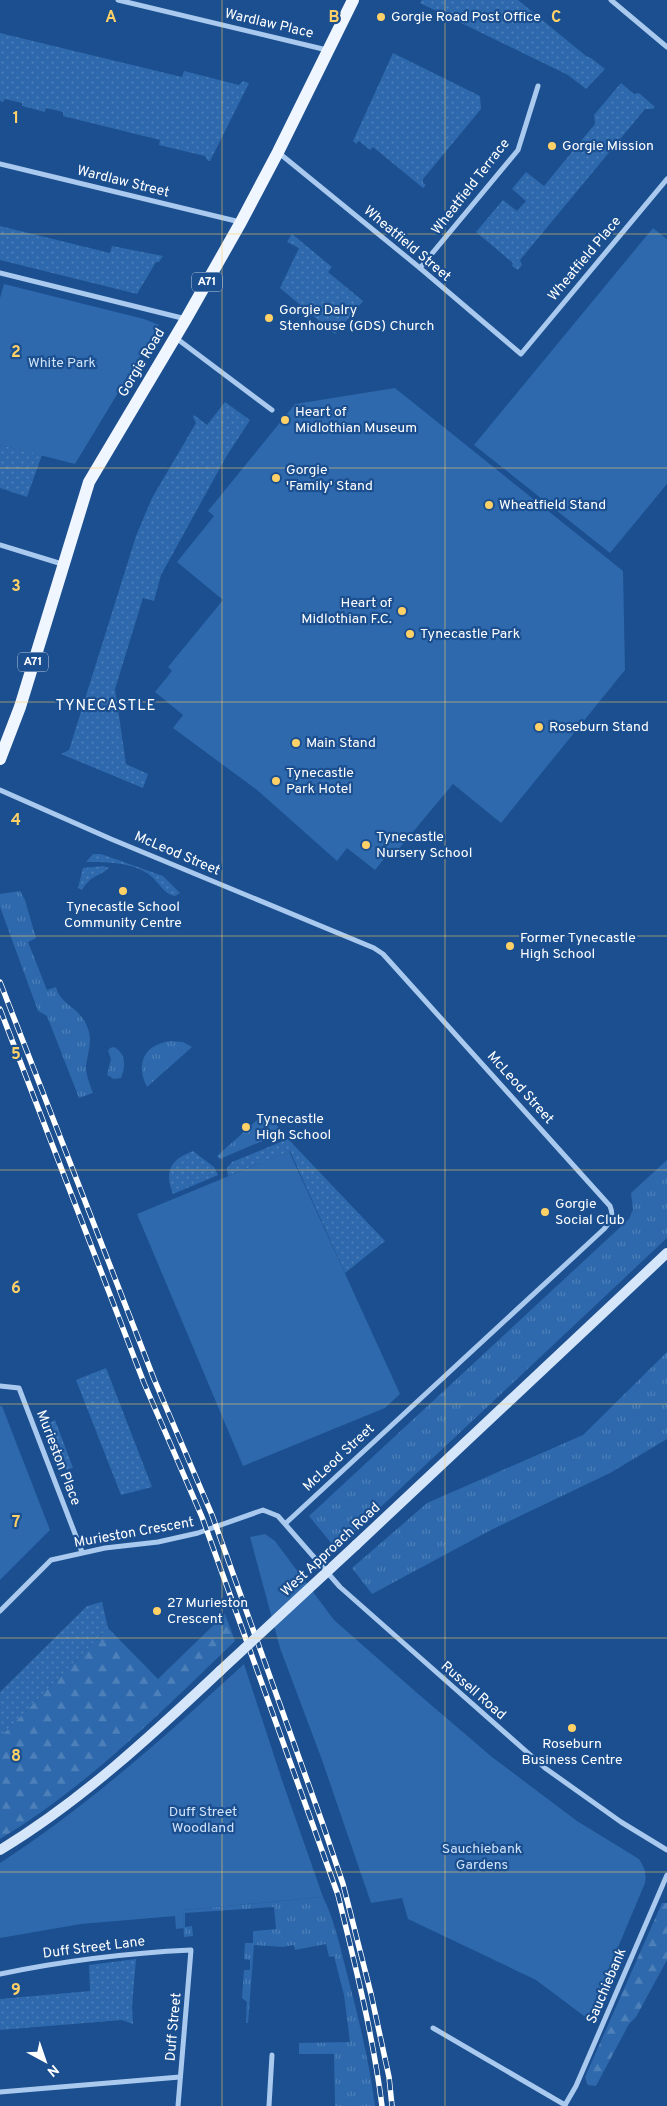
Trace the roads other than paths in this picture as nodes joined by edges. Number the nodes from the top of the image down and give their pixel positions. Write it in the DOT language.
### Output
graph roads {
  1 [pos="118,0"];
  2 [pos="353,0"];
  3 [pos="611,0"];
  4 [pos="667,47"];
  5 [pos="328,50"];
  6 [pos="538,86"];
  7 [pos="278,152"];
  8 [pos="0,164"];
  9 [pos="667,179"];
  10 [pos="241,222"];
  11 [pos="420,268"];
  12 [pos="0,273"];
  13 [pos="186,319"];
  14 [pos="175,338"];
  15 [pos="521,354"];
  16 [pos="272,410"];
  17 [pos="0,545"];
  18 [pos="63,564"];
  19 [pos="0,759"];
  20 [pos="0,790"];
  21 [pos="667,1253"];
  22 [pos="1,1386"];
  23 [pos="286,1523"];
  24 [pos="82,1552"];
  25 [pos="0,1611"];
  26 [pos="0,1850"];
  27 [pos="667,1850"];
  28 [pos="667,1875"];
  29 [pos="191,1950"];
  30 [pos="0,1974"];
  31 [pos="433,2028"];
  32 [pos="272,2055"];
  33 [pos="180,2077"];
  34 [pos="0,2092"];
  35 [pos="564,2105"];
  36 [pos="178,2106"];
  37 [pos="269,2106"];
  1 -- 5 [label="street, Wardlaw Place"];
  2 -- 5 [label="main road, Gorgie Road / A71"];
  3 -- 4 [label="street"];
  5 -- 7 [label="main road, Gorgie Road / A71"];
  6 -- 11 [label="street, Wheatfield Terrace"];
  7 -- 10 [label="main road, Gorgie Road / A71"];
  7 -- 11 [label="street, Wheatfield Street"];
  8 -- 10 [label="street, Wardlaw Street"];
  9 -- 15 [label="street, Wheatfield Place"];
  10 -- 13 [label="main road, Gorgie Road / A71"];
  11 -- 15 [label="street, Wheatfield Street"];
  12 -- 13 [label="street"];
  13 -- 14 [label="main road, Gorgie Road / A71"];
  14 -- 16 [label="street"];
  14 -- 18 [label="main road, Gorgie Road / A71"];
  17 -- 18 [label="street"];
  18 -- 19 [label="main road, Gorgie Road / A71"];
  20 -- 23 [label="street, McLeod Street"];
  21 -- 26 [label="street, West Approach Road, bridge"];
  22 -- 24 [label="street, Murieston Place"];
  23 -- 24 [label="street, Murieston Crescent"];
  23 -- 27 [label="street, Russell Road"];
  24 -- 25 [label="street, Murieston Crescent"];
  28 -- 35 [label="street, Sauchiebank"];
  29 -- 30 [label="street, Duff Street Lane"];
  29 -- 33 [label="street, Duff Street"];
  31 -- 35 [label="street, Sauchiebank"];
  32 -- 37 [label="street"];
  33 -- 34 [label="street"];
  33 -- 36 [label="street, Duff Street"];
}
